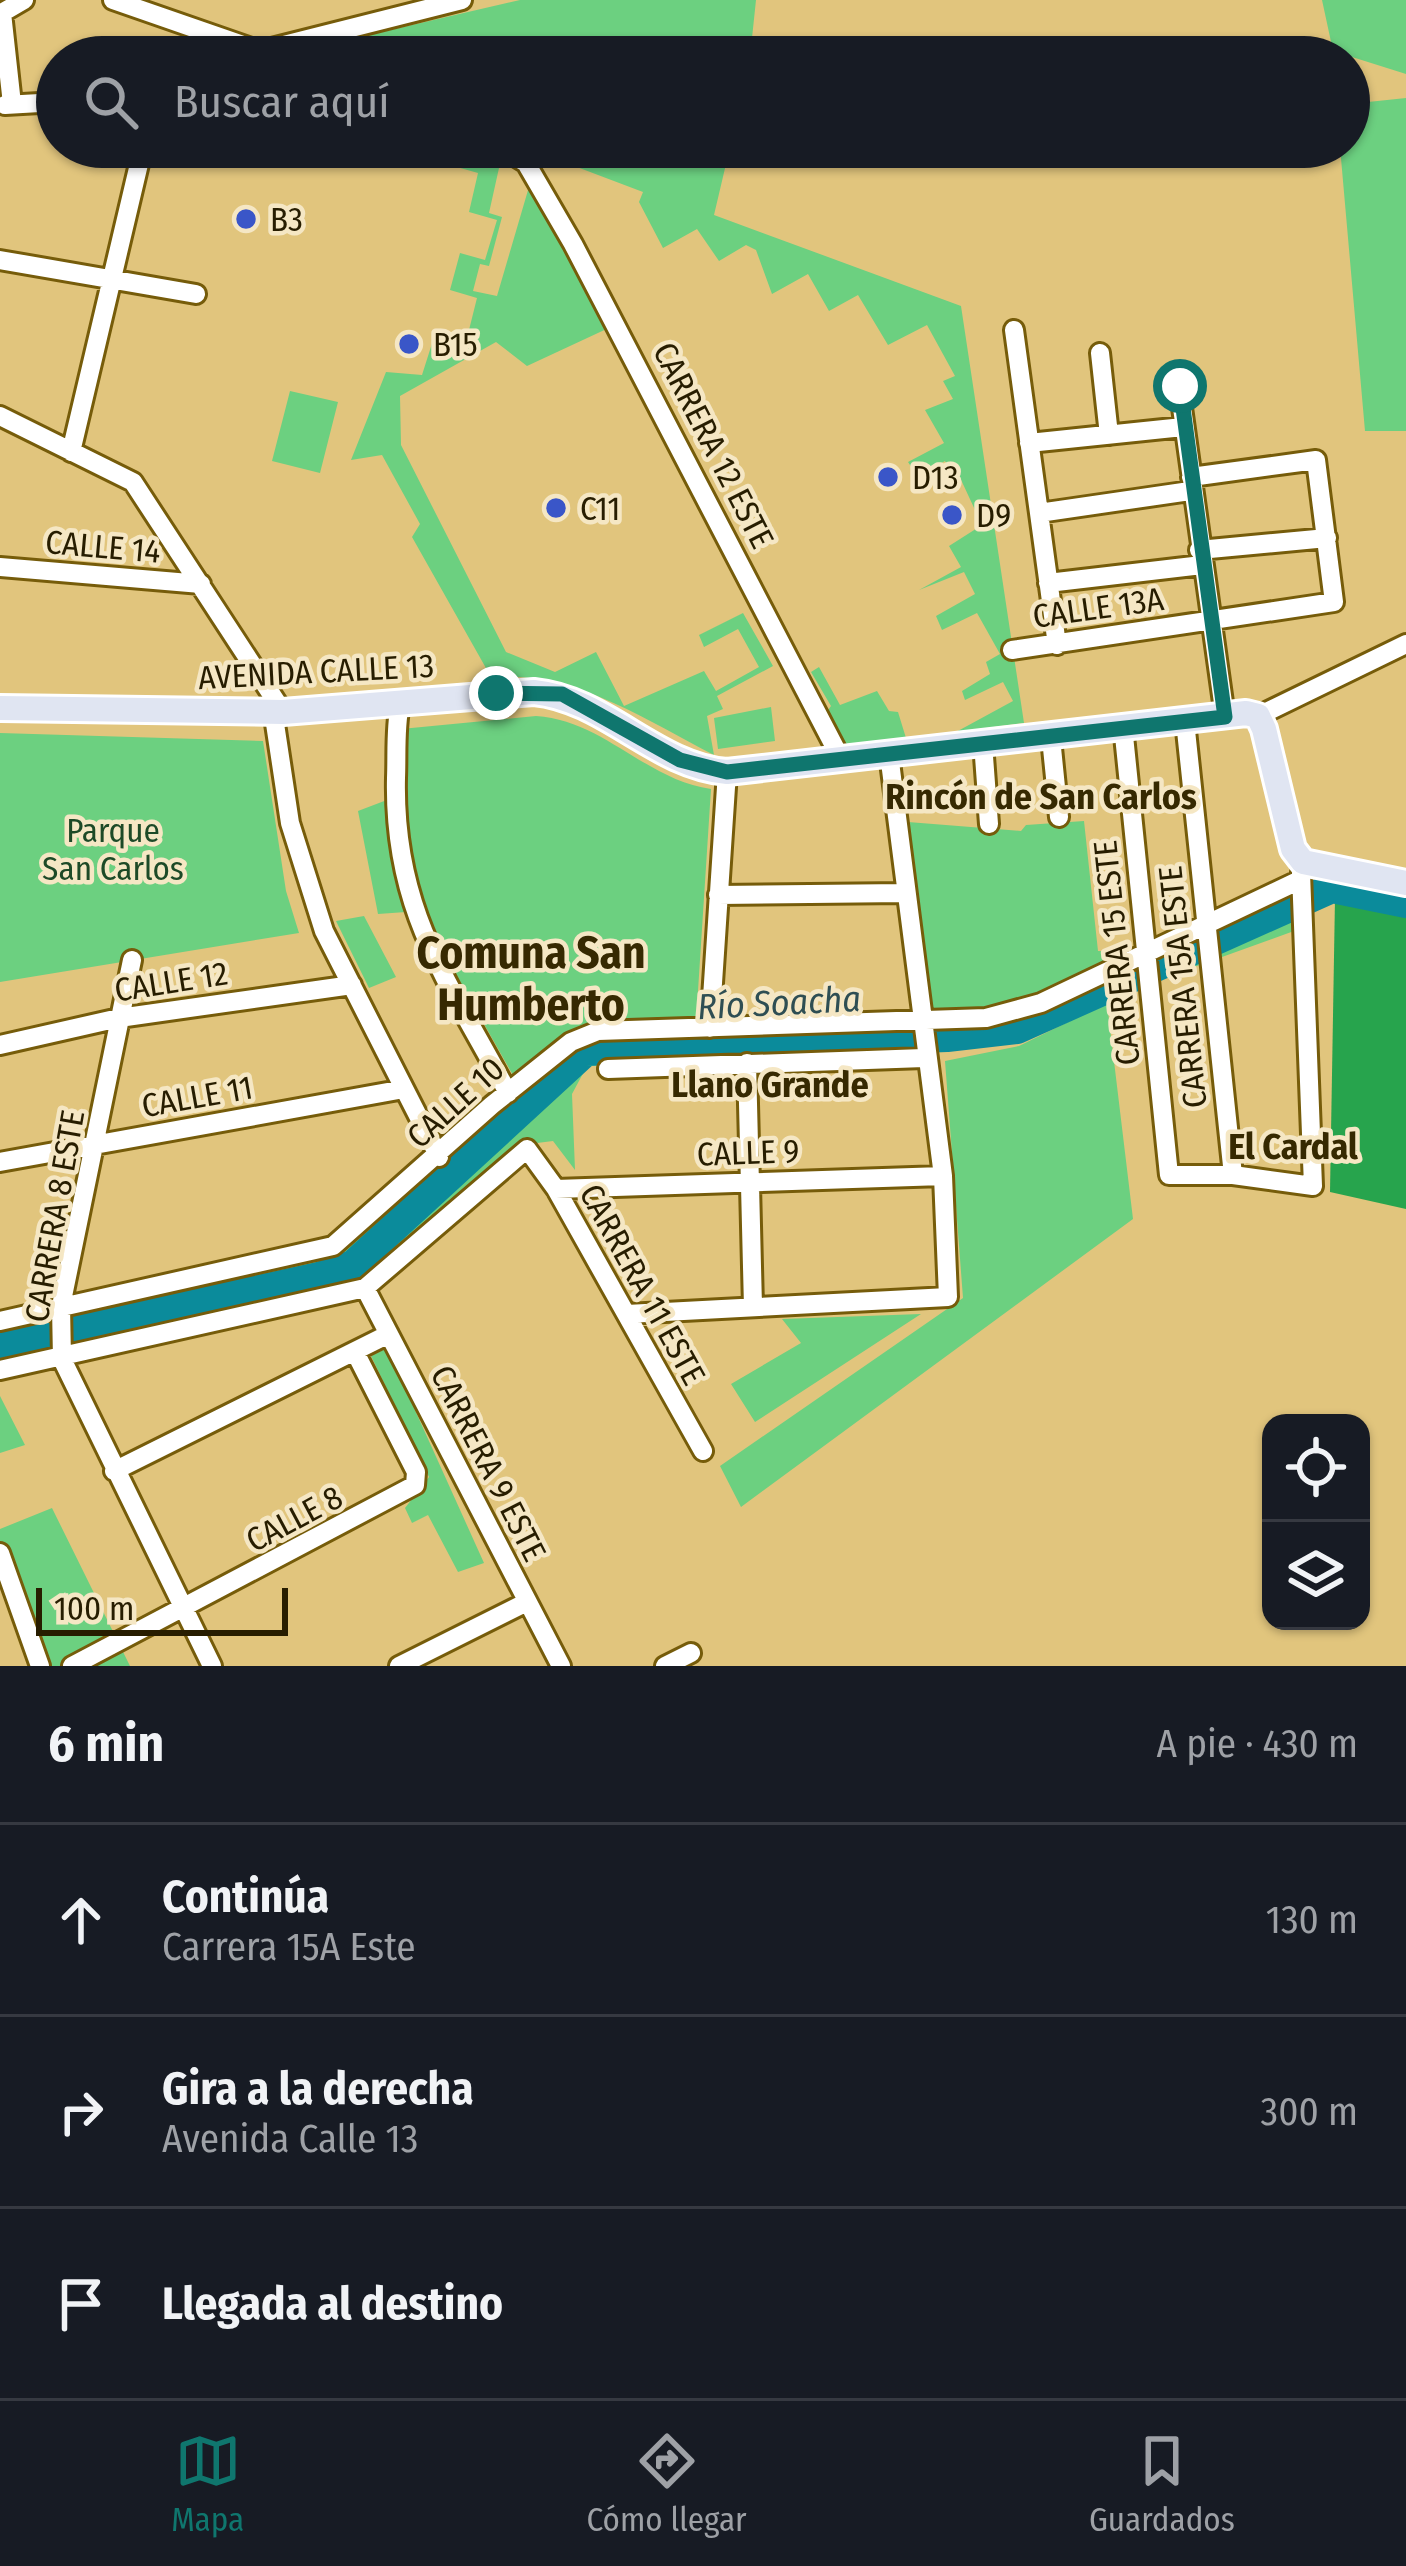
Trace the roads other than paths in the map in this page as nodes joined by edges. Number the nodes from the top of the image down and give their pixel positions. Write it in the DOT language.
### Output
graph roads {
  1 [pos="24,0"];
  2 [pos="113,0"];
  3 [pos="462,0"];
  4 [pos="439,3"];
  5 [pos="1,14"];
  6 [pos="217,36"];
  7 [pos="316,36"];
  8 [pos="36,103"];
  9 [pos="6,105"];
  10 [pos="138,168"];
  11 [pos="529,168"];
  12 [pos="0,260"];
  13 [pos="111,276"];
  14 [pos="196,294"];
  15 [pos="1014,330"];
  16 [pos="1100,353"];
  17 [pos="1180,386"];
  18 [pos="0,416"];
  19 [pos="1183,427"];
  20 [pos="1109,435"];
  21 [pos="1029,443"];
  22 [pos="71,452"];
  23 [pos="1191,484"];
  24 [pos="1039,513"];
  25 [pos="1327,538"];
  26 [pos="1200,557"];
  27 [pos="0,567"];
  28 [pos="1048,583"];
  29 [pos="201,584"];
  30 [pos="1210,621"];
  31 [pos="1406,644"];
  32 [pos="1057,645"];
  33 [pos="1012,650"];
  34 [pos="400,704"];
  35 [pos="0,708"];
  36 [pos="283,712"];
  37 [pos="1258,716"];
  38 [pos="1225,717"];
  39 [pos="1185,721"];
  40 [pos="1123,726"];
  41 [pos="1051,738"];
  42 [pos="983,743"];
  43 [pos="889,754"];
  44 [pos="841,759"];
  45 [pos="727,772"];
  46 [pos="1058,817"];
  47 [pos="989,824"];
  48 [pos="1302,878"];
  49 [pos="1406,883"];
  50 [pos="905,893"];
  51 [pos="718,895"];
  52 [pos="1206,931"];
  53 [pos="1147,958"];
  54 [pos="132,960"];
  55 [pos="352,985"];
  56 [pos="119,1018"];
  57 [pos="920,1024"];
  58 [pos="710,1028"];
  59 [pos="0,1045"];
  60 [pos="923,1053"];
  61 [pos="747,1063"];
  62 [pos="608,1069"];
  63 [pos="404,1088"];
  64 [pos="508,1093"];
  65 [pos="98,1144"];
  66 [pos="439,1157"];
  67 [pos="0,1162"];
  68 [pos="1233,1175"];
  69 [pos="943,1176"];
  70 [pos="750,1182"];
  71 [pos="556,1189"];
  72 [pos="365,1288"];
  73 [pos="61,1306"];
  74 [pos="753,1307"];
  75 [pos="627,1314"];
  76 [pos="0,1321"];
  77 [pos="389,1334"];
  78 [pos="355,1352"];
  79 [pos="62,1359"];
  80 [pos="0,1370"];
  81 [pos="703,1451"];
  82 [pos="114,1471"];
  83 [pos="0,1553"];
  84 [pos="526,1602"];
  85 [pos="184,1611"];
  86 [pos="691,1653"];
  87 [pos="40,1666"];
  88 [pos="71,1666"];
  89 [pos="212,1666"];
  90 [pos="399,1666"];
  91 [pos="560,1666"];
  92 [pos="664,1666"];
  1 -- 5 [label="street"];
  2 -- 6 [label="street"];
  3 -- 4 [label="street"];
  4 -- 7 [label="street"];
  5 -- 9 [label="street"];
  8 -- 9 [label="street"];
  10 -- 13 [label="street"];
  11 -- 44 [label="street, CARRERA 12 ESTE"];
  12 -- 13 [label="street"];
  13 -- 14 [label="street"];
  13 -- 22 [label="street"];
  15 -- 21 [label="street"];
  16 -- 20 [label="street"];
  17 -- 19 [label="street"];
  18 -- 22 [label="street"];
  19 -- 20 [label="street"];
  19 -- 23 [label="street"];
  20 -- 21 [label="street"];
  21 -- 24 [label="street"];
  22 -- 29 [label="street"];
  23 -- 24 [label="street"];
  23 -- 25 [label="street"];
  23 -- 26 [label="street"];
  24 -- 28 [label="street"];
  25 -- 26 [label="street"];
  25 -- 30 [label="street, CALLE 13A"];
  26 -- 28 [label="street"];
  26 -- 30 [label="street"];
  27 -- 29 [label="street, CALLE 14"];
  28 -- 32 [label="street"];
  29 -- 36 [label="street"];
  30 -- 32 [label="street, CALLE 13A"];
  30 -- 38 [label="street"];
  31 -- 37 [label="street"];
  32 -- 33 [label="street, CALLE 13A"];
  34 -- 36 [label="main road, AVENIDA CALLE 13"];
  34 -- 45 [label="main road, AVENIDA CALLE 13"];
  34 -- 64 [label="street"];
  35 -- 36 [label="main road, AVENIDA CALLE 13"];
  36 -- 55 [label="street"];
  37 -- 38 [label="main road, AVENIDA CALLE 13"];
  37 -- 48 [label="main road"];
  38 -- 39 [label="main road, AVENIDA CALLE 13"];
  39 -- 40 [label="main road, AVENIDA CALLE 13"];
  39 -- 52 [label="street, CARRERA 15A ESTE"];
  40 -- 41 [label="main road, AVENIDA CALLE 13"];
  40 -- 53 [label="street, CARRERA 15 ESTE"];
  41 -- 42 [label="main road, AVENIDA CALLE 13"];
  41 -- 46 [label="street"];
  42 -- 43 [label="main road, AVENIDA CALLE 13"];
  42 -- 47 [label="street"];
  43 -- 44 [label="main road, AVENIDA CALLE 13"];
  43 -- 50 [label="street"];
  44 -- 45 [label="main road, AVENIDA CALLE 13"];
  45 -- 51 [label="street"];
  48 -- 49 [label="main road"];
  48 -- 52 [label="street, CALLE 10"];
  48 -- 68 [label="street"];
  50 -- 51 [label="street"];
  50 -- 57 [label="street"];
  51 -- 58 [label="street"];
  52 -- 53 [label="street, CALLE 10"];
  52 -- 68 [label="street, CARRERA 15A ESTE"];
  53 -- 57 [label="street, CALLE 10"];
  53 -- 68 [label="street, CARRERA 15 ESTE"];
  54 -- 56 [label="street, CARRERA 8 ESTE"];
  55 -- 56 [label="street, CALLE 12"];
  55 -- 63 [label="street"];
  56 -- 59 [label="street, CALLE 12"];
  56 -- 65 [label="street, CARRERA 8 ESTE"];
  57 -- 58 [label="street, CALLE 10"];
  57 -- 60 [label="street"];
  58 -- 64 [label="street, CALLE 10"];
  60 -- 61 [label="street"];
  60 -- 69 [label="street"];
  61 -- 62 [label="street"];
  61 -- 70 [label="street"];
  63 -- 65 [label="street, CALLE 11"];
  63 -- 66 [label="street"];
  64 -- 66 [label="street, CALLE 10"];
  65 -- 67 [label="street, CALLE 11"];
  65 -- 73 [label="street, CARRERA 8 ESTE"];
  66 -- 73 [label="street, CALLE 10"];
  69 -- 70 [label="street, CALLE 9"];
  69 -- 74 [label="street"];
  70 -- 71 [label="street, CALLE 9"];
  70 -- 74 [label="street"];
  71 -- 72 [label="street, CARRERA 11 ESTE"];
  71 -- 75 [label="street, CARRERA 11 ESTE"];
  72 -- 77 [label="street, CARRERA 9 ESTE"];
  72 -- 79 [label="street"];
  73 -- 76 [label="street, CALLE 10"];
  73 -- 79 [label="street, CARRERA 8 ESTE"];
  74 -- 75 [label="street"];
  75 -- 81 [label="street, CARRERA 11 ESTE"];
  77 -- 78 [label="street"];
  77 -- 84 [label="street, CARRERA 9 ESTE"];
  78 -- 82 [label="street"];
  78 -- 85 [label="street, CALLE 8"];
  79 -- 80 [label="street"];
  79 -- 82 [label="street, CARRERA 8 ESTE"];
  82 -- 85 [label="street, CARRERA 8 ESTE"];
  83 -- 87 [label="street"];
  84 -- 90 [label="street"];
  84 -- 91 [label="street, CARRERA 9 ESTE"];
  85 -- 88 [label="street, CALLE 8"];
  85 -- 89 [label="street, CARRERA 8 ESTE"];
  86 -- 92 [label="street"];
}
